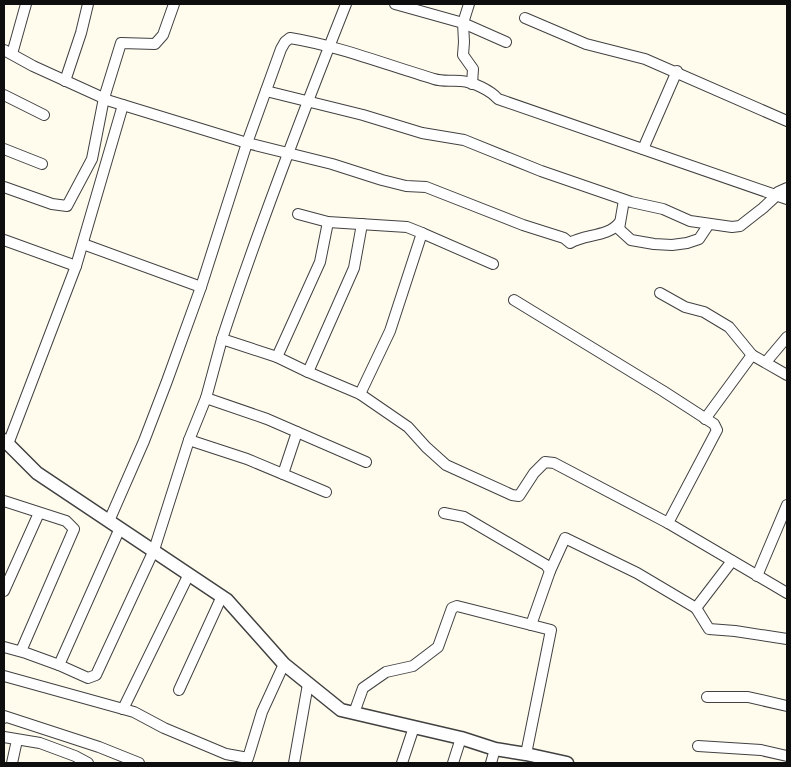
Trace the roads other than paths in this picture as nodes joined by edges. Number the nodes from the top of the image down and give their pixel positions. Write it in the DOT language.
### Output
graph roads {
  1 [pos="26,4"];
  2 [pos="88,4"];
  3 [pos="174,4"];
  4 [pos="346,4"];
  5 [pos="395,4"];
  6 [pos="468,4"];
  7 [pos="525,18"];
  8 [pos="463,23"];
  9 [pos="506,42"];
  10 [pos="329,48"];
  11 [pos="8,52"];
  12 [pos="676,71"];
  13 [pos="65,81"];
  14 [pos="472,84"];
  15 [pos="266,91"];
  16 [pos="4,95"];
  17 [pos="104,98"];
  18 [pos="308,101"];
  19 [pos="123,105"];
  20 [pos="44,115"];
  21 [pos="787,121"];
  22 [pos="247,143"];
  23 [pos="643,148"];
  24 [pos="4,149"];
  25 [pos="287,153"];
  26 [pos="42,164"];
  27 [pos="4,187"];
  28 [pos="787,188"];
  29 [pos="777,196"];
  30 [pos="787,199"];
  31 [pos="624,200"];
  32 [pos="298,214"];
  33 [pos="328,222"];
  34 [pos="619,223"];
  35 [pos="362,224"];
  36 [pos="709,224"];
  37 [pos="422,233"];
  38 [pos="4,240"];
  39 [pos="83,244"];
  40 [pos="493,264"];
  41 [pos="76,266"];
  42 [pos="201,287"];
  43 [pos="660,293"];
  44 [pos="514,300"];
  45 [pos="787,337"];
  46 [pos="222,339"];
  47 [pos="752,355"];
  48 [pos="277,356"];
  49 [pos="766,362"];
  50 [pos="308,372"];
  51 [pos="787,375"];
  52 [pos="360,394"];
  53 [pos="206,398"];
  54 [pos="706,419"];
  55 [pos="297,432"];
  56 [pos="189,440"];
  57 [pos="6,442"];
  58 [pos="366,462"];
  59 [pos="283,474"];
  60 [pos="326,492"];
  61 [pos="4,501"];
  62 [pos="787,505"];
  63 [pos="39,513"];
  64 [pos="444,513"];
  65 [pos="668,523"];
  66 [pos="114,524"];
  67 [pos="154,550"];
  68 [pos="732,561"];
  69 [pos="550,571"];
  70 [pos="189,574"];
  71 [pos="758,576"];
  72 [pos="4,591"];
  73 [pos="787,593"];
  74 [pos="222,596"];
  75 [pos="696,608"];
  76 [pos="530,625"];
  77 [pos="787,639"];
  78 [pos="4,647"];
  79 [pos="21,651"];
  80 [pos="284,664"];
  81 [pos="59,665"];
  82 [pos="4,676"];
  83 [pos="308,684"];
  84 [pos="179,690"];
  85 [pos="707,697"];
  86 [pos="787,706"];
  87 [pos="123,709"];
  88 [pos="354,713"];
  89 [pos="4,718"];
  90 [pos="414,727"];
  91 [pos="4,737"];
  92 [pos="461,738"];
  93 [pos="17,740"];
  94 [pos="698,746"];
  95 [pos="495,749"];
  96 [pos="526,754"];
  97 [pos="787,756"];
  98 [pos="74,760"];
  99 [pos="12,763"];
  100 [pos="88,763"];
  101 [pos="139,763"];
  102 [pos="294,763"];
  103 [pos="402,763"];
  104 [pos="453,763"];
  105 [pos="491,763"];
  106 [pos="562,763"];
  1 -- 11 [label="street"];
  2 -- 13 [label="street"];
  3 -- 17 [label="street"];
  4 -- 10 [label="street"];
  5 -- 8 [label="street"];
  6 -- 8 [label="street"];
  7 -- 12 [label="street"];
  8 -- 9 [label="street"];
  8 -- 14 [label="street"];
  10 -- 14 [label="street"];
  10 -- 15 [label="street"];
  10 -- 18 [label="street"];
  11 -- 13 [label="street"];
  12 -- 21 [label="street"];
  12 -- 23 [label="street"];
  13 -- 17 [label="street"];
  14 -- 23 [label="street"];
  15 -- 18 [label="street"];
  15 -- 22 [label="street"];
  16 -- 20 [label="street"];
  17 -- 19 [label="street"];
  17 -- 27 [label="street"];
  18 -- 25 [label="street"];
  18 -- 31 [label="street"];
  19 -- 22 [label="street"];
  19 -- 39 [label="street"];
  22 -- 25 [label="street"];
  22 -- 42 [label="street"];
  23 -- 29 [label="street"];
  24 -- 26 [label="street"];
  25 -- 34 [label="street"];
  25 -- 46 [label="street"];
  28 -- 29 [label="street"];
  29 -- 30 [label="street"];
  29 -- 36 [label="street"];
  31 -- 34 [label="street"];
  31 -- 36 [label="street"];
  32 -- 33 [label="street"];
  33 -- 35 [label="street"];
  33 -- 48 [label="street"];
  34 -- 36 [label="street"];
  35 -- 37 [label="street"];
  35 -- 50 [label="street"];
  37 -- 40 [label="street"];
  37 -- 52 [label="street"];
  38 -- 41 [label="street"];
  39 -- 41 [label="street"];
  39 -- 42 [label="street"];
  41 -- 57 [label="street"];
  42 -- 66 [label="street"];
  43 -- 47 [label="street"];
  44 -- 54 [label="street"];
  45 -- 49 [label="street"];
  46 -- 48 [label="street"];
  46 -- 53 [label="street"];
  47 -- 49 [label="street"];
  47 -- 54 [label="street"];
  48 -- 50 [label="street"];
  49 -- 51 [label="street"];
  50 -- 52 [label="street"];
  52 -- 65 [label="street"];
  53 -- 55 [label="street"];
  53 -- 56 [label="street"];
  54 -- 65 [label="street"];
  55 -- 58 [label="street"];
  55 -- 59 [label="street"];
  56 -- 59 [label="street"];
  56 -- 67 [label="street"];
  57 -- 66 [label="street"];
  59 -- 60 [label="street"];
  61 -- 63 [label="street"];
  62 -- 71 [label="street"];
  63 -- 72 [label="street"];
  63 -- 79 [label="street"];
  64 -- 69 [label="street"];
  65 -- 68 [label="street"];
  66 -- 67 [label="street"];
  66 -- 81 [label="street"];
  67 -- 70 [label="street"];
  67 -- 81 [label="street"];
  68 -- 71 [label="street"];
  68 -- 75 [label="street"];
  69 -- 75 [label="street"];
  69 -- 76 [label="street"];
  70 -- 74 [label="street"];
  70 -- 87 [label="street"];
  71 -- 73 [label="street"];
  74 -- 80 [label="street"];
  74 -- 84 [label="street"];
  75 -- 77 [label="street"];
  76 -- 88 [label="street"];
  76 -- 96 [label="street"];
  78 -- 79 [label="street"];
  79 -- 81 [label="street"];
  80 -- 83 [label="street"];
  80 -- 87 [label="street"];
  82 -- 87 [label="street"];
  83 -- 88 [label="street"];
  83 -- 102 [label="street"];
  85 -- 86 [label="street"];
  88 -- 90 [label="street"];
  89 -- 101 [label="street"];
  90 -- 92 [label="street"];
  90 -- 103 [label="street"];
  91 -- 93 [label="street"];
  92 -- 95 [label="street"];
  92 -- 104 [label="street"];
  93 -- 98 [label="street"];
  93 -- 99 [label="street"];
  94 -- 97 [label="street"];
  95 -- 96 [label="street"];
  95 -- 105 [label="street"];
  96 -- 106 [label="street"];
  98 -- 100 [label="street"];
}
